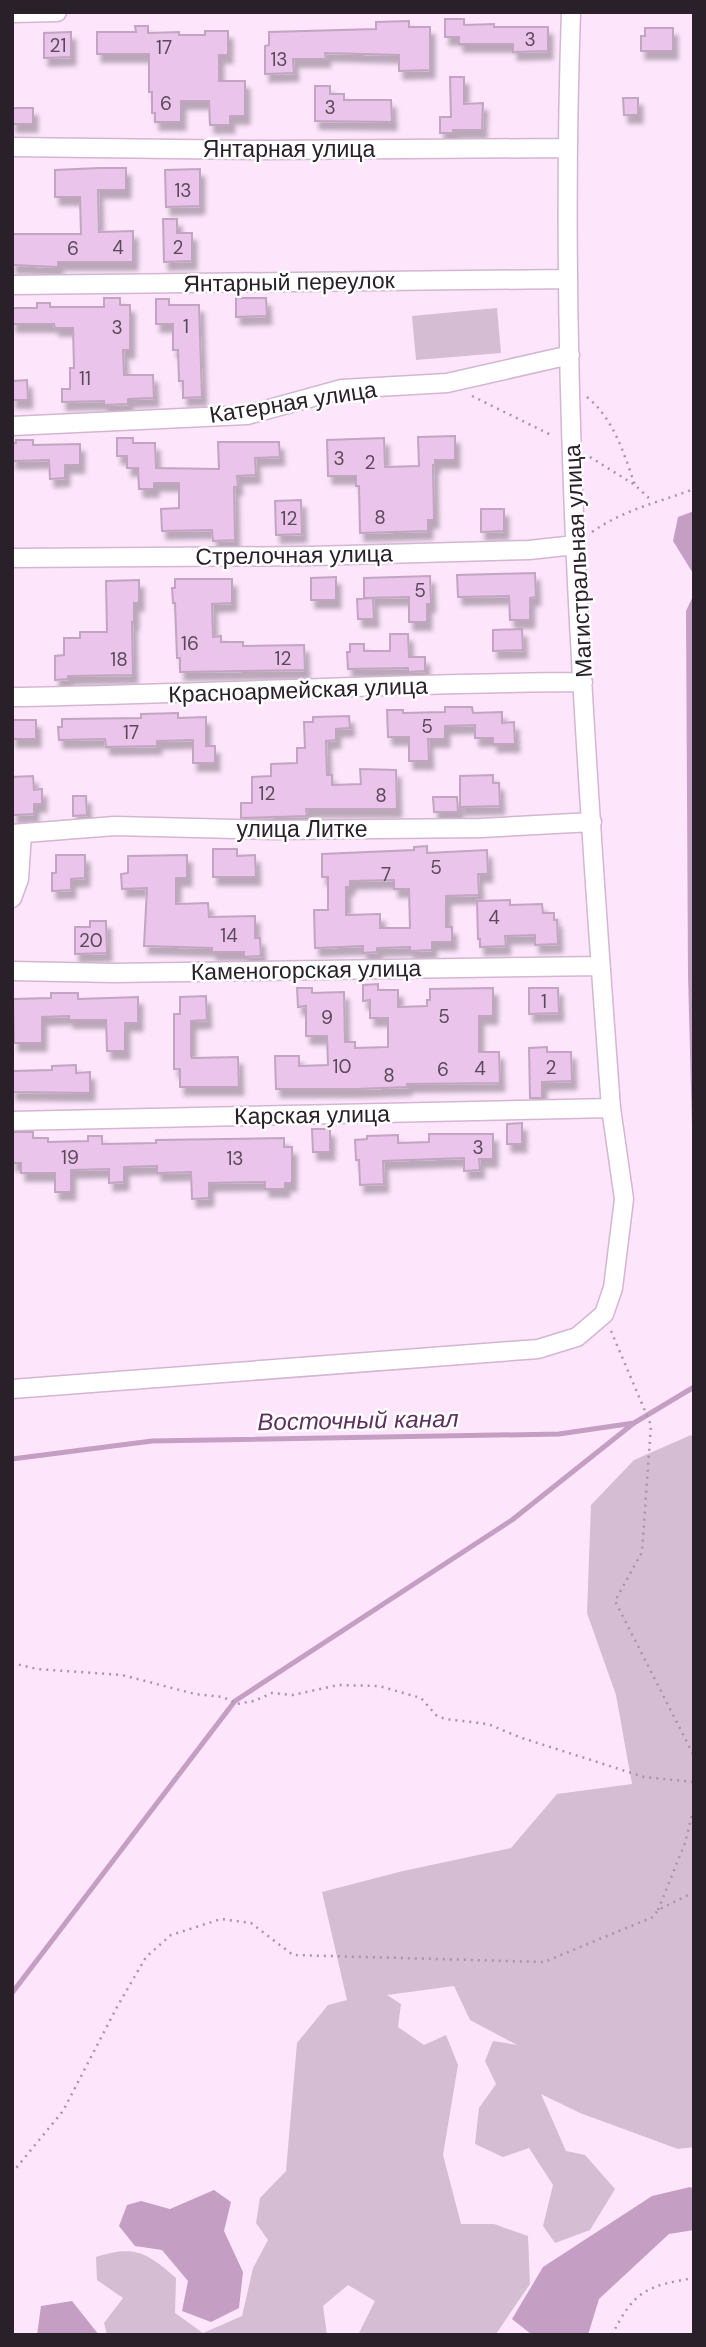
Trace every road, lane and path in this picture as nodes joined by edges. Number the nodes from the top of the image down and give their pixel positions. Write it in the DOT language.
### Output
graph roads {
  1 [pos="57,12"];
  2 [pos="571,12"];
  3 [pos="12,13"];
  4 [pos="12,147"];
  5 [pos="566,148"];
  6 [pos="566,279"];
  7 [pos="12,285"];
  8 [pos="570,355"];
  9 [pos="447,383"];
  10 [pos="571,384"];
  11 [pos="12,426"];
  12 [pos="573,446"];
  13 [pos="635,485"];
  14 [pos="694,489"];
  15 [pos="652,501"];
  16 [pos="575,545"];
  17 [pos="12,558"];
  18 [pos="583,682"];
  19 [pos="12,697"];
  20 [pos="592,822"];
  21 [pos="17,834"];
  22 [pos="12,898"];
  23 [pos="600,966"];
  24 [pos="12,971"];
  25 [pos="611,1108"];
  26 [pos="12,1121"];
  27 [pos="604,1314"];
  28 [pos="12,1389"];
  29 [pos="12,1663"];
  30 [pos="694,1756"];
  31 [pos="694,1782"];
  32 [pos="694,1807"];
  33 [pos="694,1892"];
  34 [pos="657,1910"];
  35 [pos="12,2173"];
  36 [pos="694,2278"];
  37 [pos="612,2335"];
  1 -- 3 [label="street"];
  2 -- 5 [label="street, Магистральная улица"];
  4 -- 5 [label="street, Янтарная улица"];
  5 -- 6 [label="street, Магистральная улица"];
  6 -- 7 [label="street, Янтарный переулок"];
  6 -- 8 [label="street, Магистральная улица"];
  8 -- 9 [label="street, Катерная улица"];
  8 -- 10 [label="street, Магистральная улица"];
  9 -- 11 [label="street, Катерная улица"];
  9 -- 12 [label="path"];
  10 -- 12 [label="street, Магистральная улица"];
  10 -- 13 [label="path"];
  12 -- 13 [label="path"];
  12 -- 16 [label="street, Магистральная улица"];
  13 -- 15 [label="path"];
  14 -- 15 [label="path"];
  15 -- 16 [label="path"];
  16 -- 17 [label="street, Стрелочная улица"];
  16 -- 18 [label="street, Магистральная улица"];
  18 -- 19 [label="street, Красноармейская улица"];
  18 -- 20 [label="street, Магистральная улица"];
  20 -- 21 [label="street, улица Литке"];
  20 -- 23 [label="street, Магистральная улица"];
  21 -- 22 [label="street"];
  23 -- 24 [label="street, Каменогорская улица"];
  23 -- 25 [label="street, Магистральная улица"];
  25 -- 26 [label="street, Карская улица"];
  25 -- 27 [label="street, Магистральная улица"];
  27 -- 28 [label="street"];
  27 -- 30 [label="path"];
  29 -- 31 [label="path"];
  32 -- 34 [label="path"];
  33 -- 34 [label="path"];
  34 -- 35 [label="path"];
  36 -- 37 [label="path"];
}
